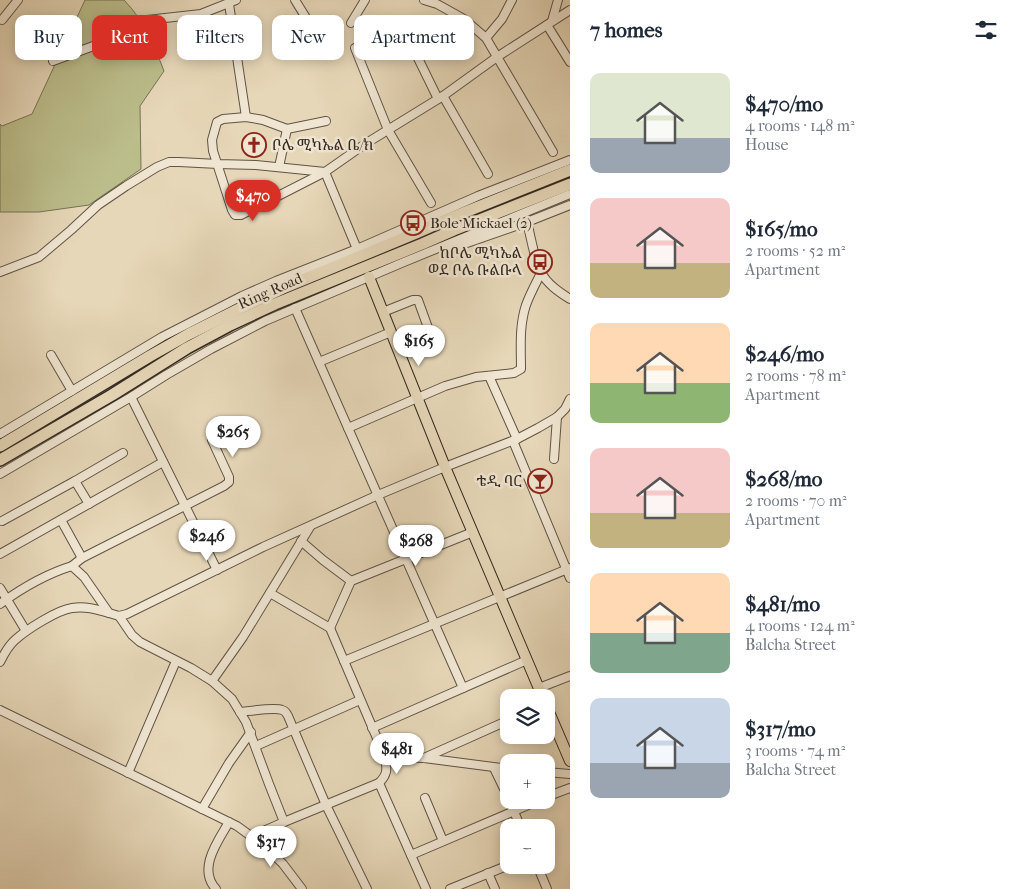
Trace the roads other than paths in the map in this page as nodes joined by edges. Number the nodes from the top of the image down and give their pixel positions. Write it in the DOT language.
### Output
graph roads {
  1 [pos="18,0"];
  2 [pos="295,0"];
  3 [pos="365,0"];
  4 [pos="424,0"];
  5 [pos="512,0"];
  6 [pos="558,0"];
  7 [pos="232,2"];
  8 [pos="570,10"];
  9 [pos="304,15"];
  10 [pos="2,20"];
  11 [pos="351,23"];
  12 [pos="550,23"];
  13 [pos="486,38"];
  14 [pos="497,58"];
  15 [pos="360,60"];
  16 [pos="419,60"];
  17 [pos="53,61"];
  18 [pos="570,62"];
  19 [pos="441,97"];
  20 [pos="246,117"];
  21 [pos="326,121"];
  22 [pos="287,130"];
  23 [pos="388,130"];
  24 [pos="553,152"];
  25 [pos="570,160"];
  26 [pos="218,164"];
  27 [pos="279,167"];
  28 [pos="570,170"];
  29 [pos="325,172"];
  30 [pos="488,174"];
  31 [pos="570,184"];
  32 [pos="570,194"];
  33 [pos="431,203"];
  34 [pos="570,205"];
  35 [pos="527,222"];
  36 [pos="356,249"];
  37 [pos="404,262"];
  38 [pos="0,272"];
  39 [pos="541,273"];
  40 [pos="369,277"];
  41 [pos="570,299"];
  42 [pos="295,308"];
  43 [pos="383,312"];
  44 [pos="391,332"];
  45 [pos="431,336"];
  46 [pos="51,355"];
  47 [pos="319,362"];
  48 [pos="489,376"];
  49 [pos="72,392"];
  50 [pos="131,397"];
  51 [pos="418,398"];
  52 [pos="570,399"];
  53 [pos="557,417"];
  54 [pos="348,428"];
  55 [pos="0,434"];
  56 [pos="212,440"];
  57 [pos="515,440"];
  58 [pos="0,446"];
  59 [pos="123,453"];
  60 [pos="554,459"];
  61 [pos="0,460"];
  62 [pos="163,462"];
  63 [pos="445,467"];
  64 [pos="0,474"];
  65 [pos="75,481"];
  66 [pos="378,495"];
  67 [pos="89,504"];
  68 [pos="184,506"];
  69 [pos="61,520"];
  70 [pos="2,521"];
  71 [pos="310,526"];
  72 [pos="473,532"];
  73 [pos="301,540"];
  74 [pos="0,554"];
  75 [pos="82,558"];
  76 [pos="406,558"];
  77 [pos="72,566"];
  78 [pos="568,568"];
  79 [pos="216,570"];
  80 [pos="570,578"];
  81 [pos="351,582"];
  82 [pos="0,588"];
  83 [pos="270,593"];
  84 [pos="500,596"];
  85 [pos="3,601"];
  86 [pos="109,614"];
  87 [pos="119,616"];
  88 [pos="435,624"];
  89 [pos="330,628"];
  90 [pos="26,632"];
  91 [pos="527,660"];
  92 [pos="176,661"];
  93 [pos="344,661"];
  94 [pos="0,662"];
  95 [pos="570,676"];
  96 [pos="212,681"];
  97 [pos="463,688"];
  98 [pos="539,689"];
  99 [pos="548,689"];
  100 [pos="360,700"];
  101 [pos="0,710"];
  102 [pos="240,712"];
  103 [pos="500,724"];
  104 [pos="555,726"];
  105 [pos="372,728"];
  106 [pos="294,729"];
  107 [pos="251,732"];
  108 [pos="256,746"];
  109 [pos="385,757"];
  110 [pos="424,758"];
  111 [pos="570,761"];
  112 [pos="494,768"];
  113 [pos="500,768"];
  114 [pos="128,773"];
  115 [pos="555,773"];
  116 [pos="570,774"];
  117 [pos="500,781"];
  118 [pos="379,784"];
  119 [pos="570,788"];
  120 [pos="555,794"];
  121 [pos="425,798"];
  122 [pos="326,805"];
  123 [pos="202,809"];
  124 [pos="514,810"];
  125 [pos="518,819"];
  126 [pos="229,822"];
  127 [pos="284,822"];
  128 [pos="252,836"];
  129 [pos="443,841"];
  130 [pos="411,855"];
  131 [pos="500,868"];
  132 [pos="488,873"];
  133 [pos="541,874"];
  134 [pos="216,889"];
  135 [pos="302,889"];
  136 [pos="367,889"];
  137 [pos="426,889"];
  138 [pos="450,889"];
  139 [pos="495,889"];
  140 [pos="547,889"];
  1 -- 10 [label="street"];
  2 -- 9 [label="street"];
  3 -- 11 [label="street"];
  4 -- 13 [label="street"];
  5 -- 13 [label="street"];
  6 -- 12 [label="street"];
  7 -- 17 [label="street"];
  7 -- 20 [label="street"];
  8 -- 12 [label="street"];
  12 -- 14 [label="street"];
  12 -- 18 [label="street"];
  13 -- 14 [label="street"];
  14 -- 19 [label="street"];
  14 -- 24 [label="street"];
  15 -- 23 [label="street"];
  16 -- 19 [label="street"];
  19 -- 23 [label="street"];
  19 -- 30 [label="street"];
  20 -- 22 [label="street"];
  20 -- 26 [label="street"];
  21 -- 22 [label="street"];
  22 -- 27 [label="street"];
  23 -- 29 [label="street"];
  23 -- 33 [label="street"];
  25 -- 36 [label="street"];
  26 -- 27 [label="street"];
  26 -- 29 [label="street"];
  26 -- 38 [label="street"];
  27 -- 29 [label="street"];
  28 -- 58 [label="highway, Ring Road"];
  29 -- 36 [label="street"];
  31 -- 61 [label="highway, Ring Road"];
  32 -- 37 [label="street"];
  34 -- 35 [label="street"];
  35 -- 37 [label="street"];
  35 -- 39 [label="street"];
  36 -- 49 [label="street"];
  37 -- 40 [label="street"];
  39 -- 41 [label="street"];
  39 -- 48 [label="street"];
  40 -- 42 [label="street"];
  40 -- 43 [label="main road"];
  42 -- 47 [label="street"];
  42 -- 50 [label="street"];
  43 -- 44 [label="main road"];
  43 -- 45 [label="street"];
  44 -- 47 [label="street"];
  44 -- 51 [label="main road"];
  46 -- 49 [label="street"];
  47 -- 54 [label="street"];
  48 -- 51 [label="street"];
  48 -- 57 [label="street"];
  49 -- 55 [label="street"];
  50 -- 62 [label="street"];
  50 -- 64 [label="street"];
  51 -- 54 [label="street"];
  51 -- 63 [label="main road"];
  52 -- 53 [label="street"];
  53 -- 57 [label="street"];
  53 -- 60 [label="street"];
  54 -- 66 [label="street"];
  56 -- 68 [label="street"];
  57 -- 63 [label="street"];
  57 -- 78 [label="street"];
  59 -- 65 [label="street"];
  62 -- 67 [label="street"];
  62 -- 68 [label="street"];
  63 -- 66 [label="street"];
  63 -- 72 [label="main road"];
  65 -- 67 [label="street"];
  65 -- 70 [label="street"];
  66 -- 71 [label="street"];
  66 -- 76 [label="street"];
  67 -- 69 [label="street"];
  68 -- 75 [label="street"];
  68 -- 79 [label="street"];
  69 -- 74 [label="street"];
  69 -- 75 [label="street"];
  71 -- 73 [label="street"];
  71 -- 79 [label="street"];
  72 -- 76 [label="street"];
  72 -- 84 [label="main road"];
  73 -- 81 [label="street"];
  73 -- 83 [label="street"];
  75 -- 77 [label="street"];
  76 -- 81 [label="street"];
  76 -- 88 [label="street"];
  77 -- 85 [label="street"];
  77 -- 86 [label="street"];
  78 -- 80 [label="street"];
  78 -- 84 [label="street"];
  79 -- 87 [label="street"];
  81 -- 89 [label="street"];
  82 -- 85 [label="street"];
  83 -- 89 [label="street"];
  83 -- 96 [label="street"];
  84 -- 88 [label="street"];
  84 -- 91 [label="main road"];
  85 -- 90 [label="street"];
  86 -- 87 [label="street"];
  86 -- 90 [label="street"];
  87 -- 92 [label="street"];
  88 -- 93 [label="street"];
  88 -- 97 [label="street"];
  89 -- 93 [label="street"];
  90 -- 94 [label="street"];
  91 -- 97 [label="street"];
  91 -- 98 [label="main road"];
  92 -- 96 [label="street"];
  92 -- 114 [label="street"];
  93 -- 100 [label="street"];
  95 -- 99 [label="street"];
  96 -- 102 [label="street"];
  97 -- 105 [label="street"];
  100 -- 105 [label="street"];
  100 -- 106 [label="street"];
  101 -- 114 [label="street"];
  102 -- 106 [label="street"];
  102 -- 107 [label="street"];
  103 -- 110 [label="street"];
  104 -- 111 [label="main road"];
  105 -- 109 [label="street"];
  106 -- 108 [label="street"];
  106 -- 122 [label="street"];
  107 -- 108 [label="street"];
  107 -- 123 [label="street"];
  108 -- 127 [label="street"];
  109 -- 110 [label="street"];
  109 -- 118 [label="street"];
  110 -- 112 [label="street"];
  112 -- 113 [label="street"];
  112 -- 117 [label="street"];
  114 -- 123 [label="street"];
  115 -- 116 [label="street"];
  118 -- 122 [label="street"];
  118 -- 130 [label="street"];
  119 -- 120 [label="street"];
  121 -- 129 [label="street"];
  122 -- 127 [label="street"];
  122 -- 136 [label="street"];
  123 -- 126 [label="street"];
  124 -- 125 [label="street"];
  124 -- 129 [label="street"];
  126 -- 128 [label="street"];
  126 -- 134 [label="street"];
  127 -- 128 [label="street"];
  128 -- 135 [label="street"];
  129 -- 130 [label="street"];
  130 -- 137 [label="street"];
  131 -- 132 [label="street"];
  132 -- 138 [label="street"];
  132 -- 139 [label="street"];
  133 -- 140 [label="street"];
}
